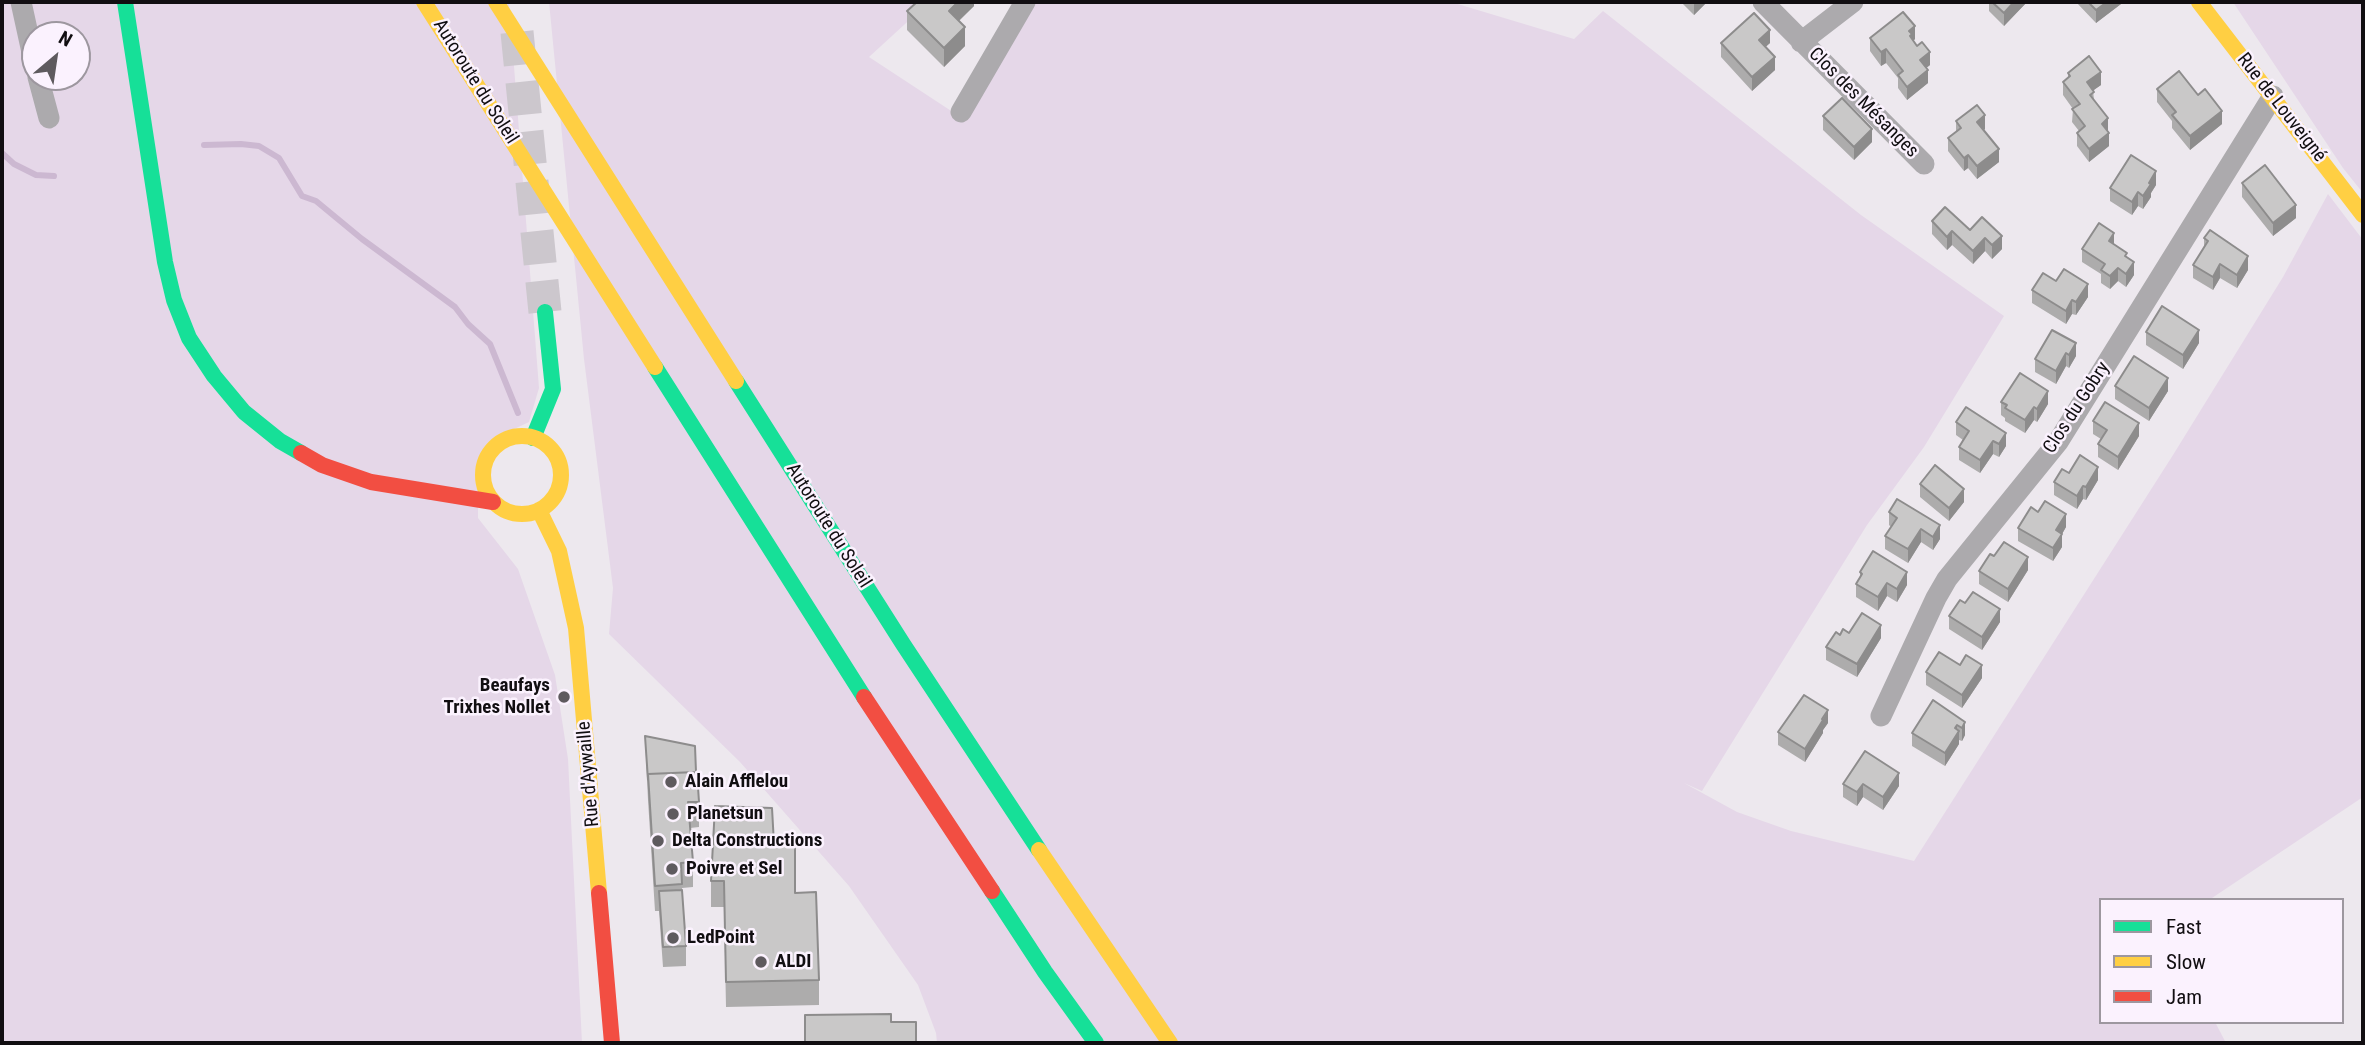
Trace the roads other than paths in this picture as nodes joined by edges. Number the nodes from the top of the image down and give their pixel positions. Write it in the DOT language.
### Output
graph roads {
  1 [pos="21,2"];
  2 [pos="125,2"];
  3 [pos="424,2"];
  4 [pos="496,2"];
  5 [pos="1025,2"];
  6 [pos="1763,2"];
  7 [pos="1853,2"];
  8 [pos="2199,2"];
  9 [pos="25,21"];
  10 [pos="1801,42"];
  11 [pos="42,91"];
  12 [pos="2273,96"];
  13 [pos="961,112"];
  14 [pos="50,118"];
  15 [pos="1924,164"];
  16 [pos="2363,215"];
  17 [pos="545,312"];
  18 [pos="533,438"];
  19 [pos="493,502"];
  20 [pos="539,510"];
  21 [pos="1881,716"];
  22 [pos="612,1043"];
  23 [pos="1096,1043"];
  24 [pos="1170,1043"];
  1 -- 9 [label="street"];
  2 -- 19 [label="main road"];
  3 -- 23 [label="main road, Autoroute du Soleil"];
  4 -- 24 [label="main road, Autoroute du Soleil"];
  5 -- 13 [label="street"];
  6 -- 10 [label="street, Clos des Mésanges"];
  7 -- 10 [label="street, Clos des Mésanges"];
  8 -- 12 [label="main road, Rue de Louveigné"];
  10 -- 15 [label="street, Clos des Mésanges"];
  11 -- 14 [label="street"];
  12 -- 16 [label="main road, Rue de Louveigné"];
  12 -- 21 [label="street, Clos du Gobry"];
  17 -- 18 [label="main road"];
  18 -- 19 [label="main road"];
  18 -- 20 [label="main road"];
  19 -- 20 [label="main road"];
  20 -- 22 [label="main road, Rue d'Aywaille"];
}
